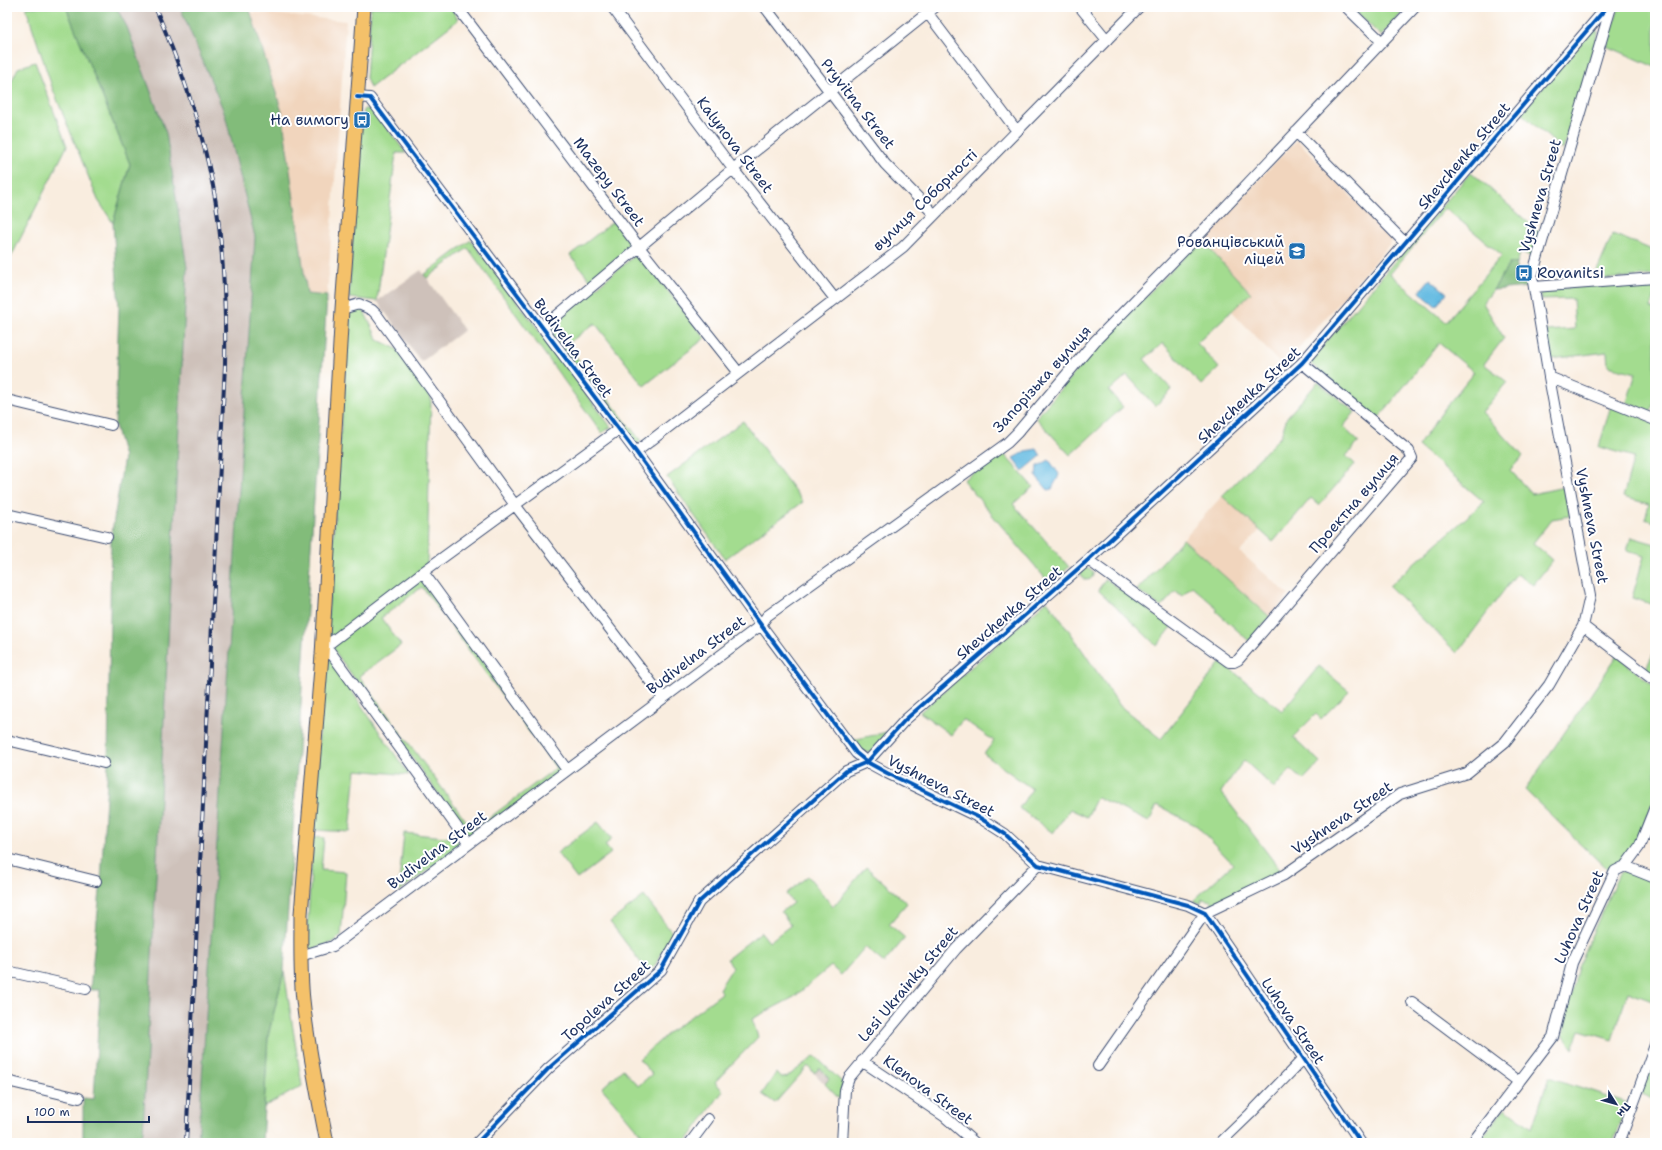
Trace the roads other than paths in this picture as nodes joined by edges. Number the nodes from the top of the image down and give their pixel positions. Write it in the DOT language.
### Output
graph roads {
  1 [pos="364,7"];
  2 [pos="457,7"];
  3 [pos="612,7"];
  4 [pos="765,7"];
  5 [pos="1080,7"];
  6 [pos="1139,7"];
  7 [pos="1346,7"];
  8 [pos="1415,7"];
  9 [pos="1607,7"];
  10 [pos="1611,7"];
  11 [pos="928,9"];
  12 [pos="1107,40"];
  13 [pos="1382,42"];
  14 [pos="828,92"];
  15 [pos="357,97"];
  16 [pos="1017,130"];
  17 [pos="1296,132"];
  18 [pos="733,169"];
  19 [pos="934,214"];
  20 [pos="1405,243"];
  21 [pos="639,246"];
  22 [pos="1655,278"];
  23 [pos="1534,287"];
  24 [pos="835,299"];
  25 [pos="342,309"];
  26 [pos="542,328"];
  27 [pos="1302,363"];
  28 [pos="739,373"];
  29 [pos="1549,377"];
  30 [pos="7,400"];
  31 [pos="1655,420"];
  32 [pos="111,425"];
  33 [pos="619,429"];
  34 [pos="636,452"];
  35 [pos="515,506"];
  36 [pos="7,514"];
  37 [pos="108,538"];
  38 [pos="1088,560"];
  39 [pos="422,572"];
  40 [pos="761,625"];
  41 [pos="1583,626"];
  42 [pos="324,651"];
  43 [pos="1655,681"];
  44 [pos="663,698"];
  45 [pos="7,740"];
  46 [pos="867,762"];
  47 [pos="104,763"];
  48 [pos="567,770"];
  49 [pos="1655,807"];
  50 [pos="470,844"];
  51 [pos="7,859"];
  52 [pos="1038,865"];
  53 [pos="1625,866"];
  54 [pos="1655,878"];
  55 [pos="96,881"];
  56 [pos="1205,913"];
  57 [pos="300,956"];
  58 [pos="7,971"];
  59 [pos="86,989"];
  60 [pos="1412,1002"];
  61 [pos="1655,1045"];
  62 [pos="1304,1058"];
  63 [pos="862,1061"];
  64 [pos="1098,1066"];
  65 [pos="7,1081"];
  66 [pos="1519,1082"];
  67 [pos="79,1098"];
  68 [pos="708,1119"];
  69 [pos="327,1143"];
  70 [pos="477,1143"];
  71 [pos="690,1143"];
  72 [pos="842,1143"];
  73 [pos="975,1143"];
  74 [pos="1220,1143"];
  75 [pos="1361,1143"];
  76 [pos="1472,1143"];
  77 [pos="1618,1143"];
  1 -- 15 [label="main road"];
  2 -- 21 [label="street, Mazepy Street"];
  3 -- 18 [label="street, Kalynova Street"];
  4 -- 14 [label="street, Pryvitna Street"];
  5 -- 12 [label="street"];
  6 -- 12 [label="street, вулиця Соборності"];
  7 -- 13 [label="street"];
  8 -- 13 [label="street, Запорізька вулиця"];
  9 -- 20 [label="street, Shevchenka Street"];
  10 -- 23 [label="street, Vyshneva Street"];
  11 -- 14 [label="street"];
  11 -- 16 [label="street"];
  12 -- 16 [label="street, вулиця Соборності"];
  13 -- 17 [label="street, Запорізька вулиця"];
  14 -- 18 [label="street"];
  14 -- 19 [label="street, Pryvitna Street"];
  15 -- 25 [label="main road"];
  15 -- 26 [label="street, Budivelna Street"];
  16 -- 19 [label="street, вулиця Соборності"];
  17 -- 20 [label="street"];
  17 -- 40 [label="street, Запорізька вулиця"];
  18 -- 21 [label="street"];
  18 -- 24 [label="street, Kalynova Street"];
  19 -- 24 [label="street, вулиця Соборності"];
  20 -- 27 [label="street, Shevchenka Street"];
  21 -- 26 [label="street"];
  21 -- 28 [label="street, Mazepy Street"];
  22 -- 23 [label="street"];
  23 -- 29 [label="street, Vyshneva Street"];
  24 -- 28 [label="street, вулиця Соборності"];
  25 -- 35 [label="street"];
  25 -- 42 [label="main road"];
  26 -- 33 [label="street, Budivelna Street"];
  27 -- 38 [label="street, Shevchenka Street"];
  27 -- 38 [label="street, Проектна вулиця"];
  28 -- 34 [label="street, вулиця Соборності"];
  29 -- 31 [label="street"];
  29 -- 41 [label="street, Vyshneva Street"];
  30 -- 32 [label="street"];
  33 -- 34 [label="street, Budivelna Street"];
  33 -- 35 [label="street"];
  34 -- 40 [label="street, Budivelna Street"];
  35 -- 39 [label="street"];
  35 -- 44 [label="street"];
  36 -- 37 [label="street"];
  38 -- 46 [label="street, Shevchenka Street"];
  39 -- 42 [label="street"];
  39 -- 48 [label="street"];
  40 -- 44 [label="street, Budivelna Street"];
  40 -- 46 [label="street, Vyshneva Street"];
  41 -- 43 [label="street"];
  41 -- 56 [label="street, Vyshneva Street"];
  42 -- 50 [label="street"];
  42 -- 57 [label="main road"];
  44 -- 48 [label="street, Budivelna Street"];
  45 -- 47 [label="street"];
  46 -- 52 [label="street, Vyshneva Street"];
  46 -- 70 [label="street, Topoleva Street"];
  48 -- 50 [label="street, Budivelna Street"];
  49 -- 53 [label="street, Luhova Street"];
  50 -- 57 [label="street, Budivelna Street"];
  51 -- 55 [label="street"];
  52 -- 56 [label="street, Vyshneva Street"];
  52 -- 63 [label="street, Lesi Ukrainky Street"];
  53 -- 54 [label="street"];
  53 -- 66 [label="street, Luhova Street"];
  56 -- 62 [label="street, Luhova Street"];
  56 -- 64 [label="street"];
  57 -- 69 [label="main road"];
  58 -- 59 [label="street"];
  60 -- 66 [label="street"];
  61 -- 77 [label="street"];
  62 -- 74 [label="street"];
  62 -- 75 [label="street, Luhova Street"];
  63 -- 72 [label="street, Lesi Ukrainky Street"];
  63 -- 73 [label="street, Klenova Street"];
  65 -- 67 [label="street"];
  66 -- 76 [label="street, Luhova Street"];
  68 -- 71 [label="street"];
}
